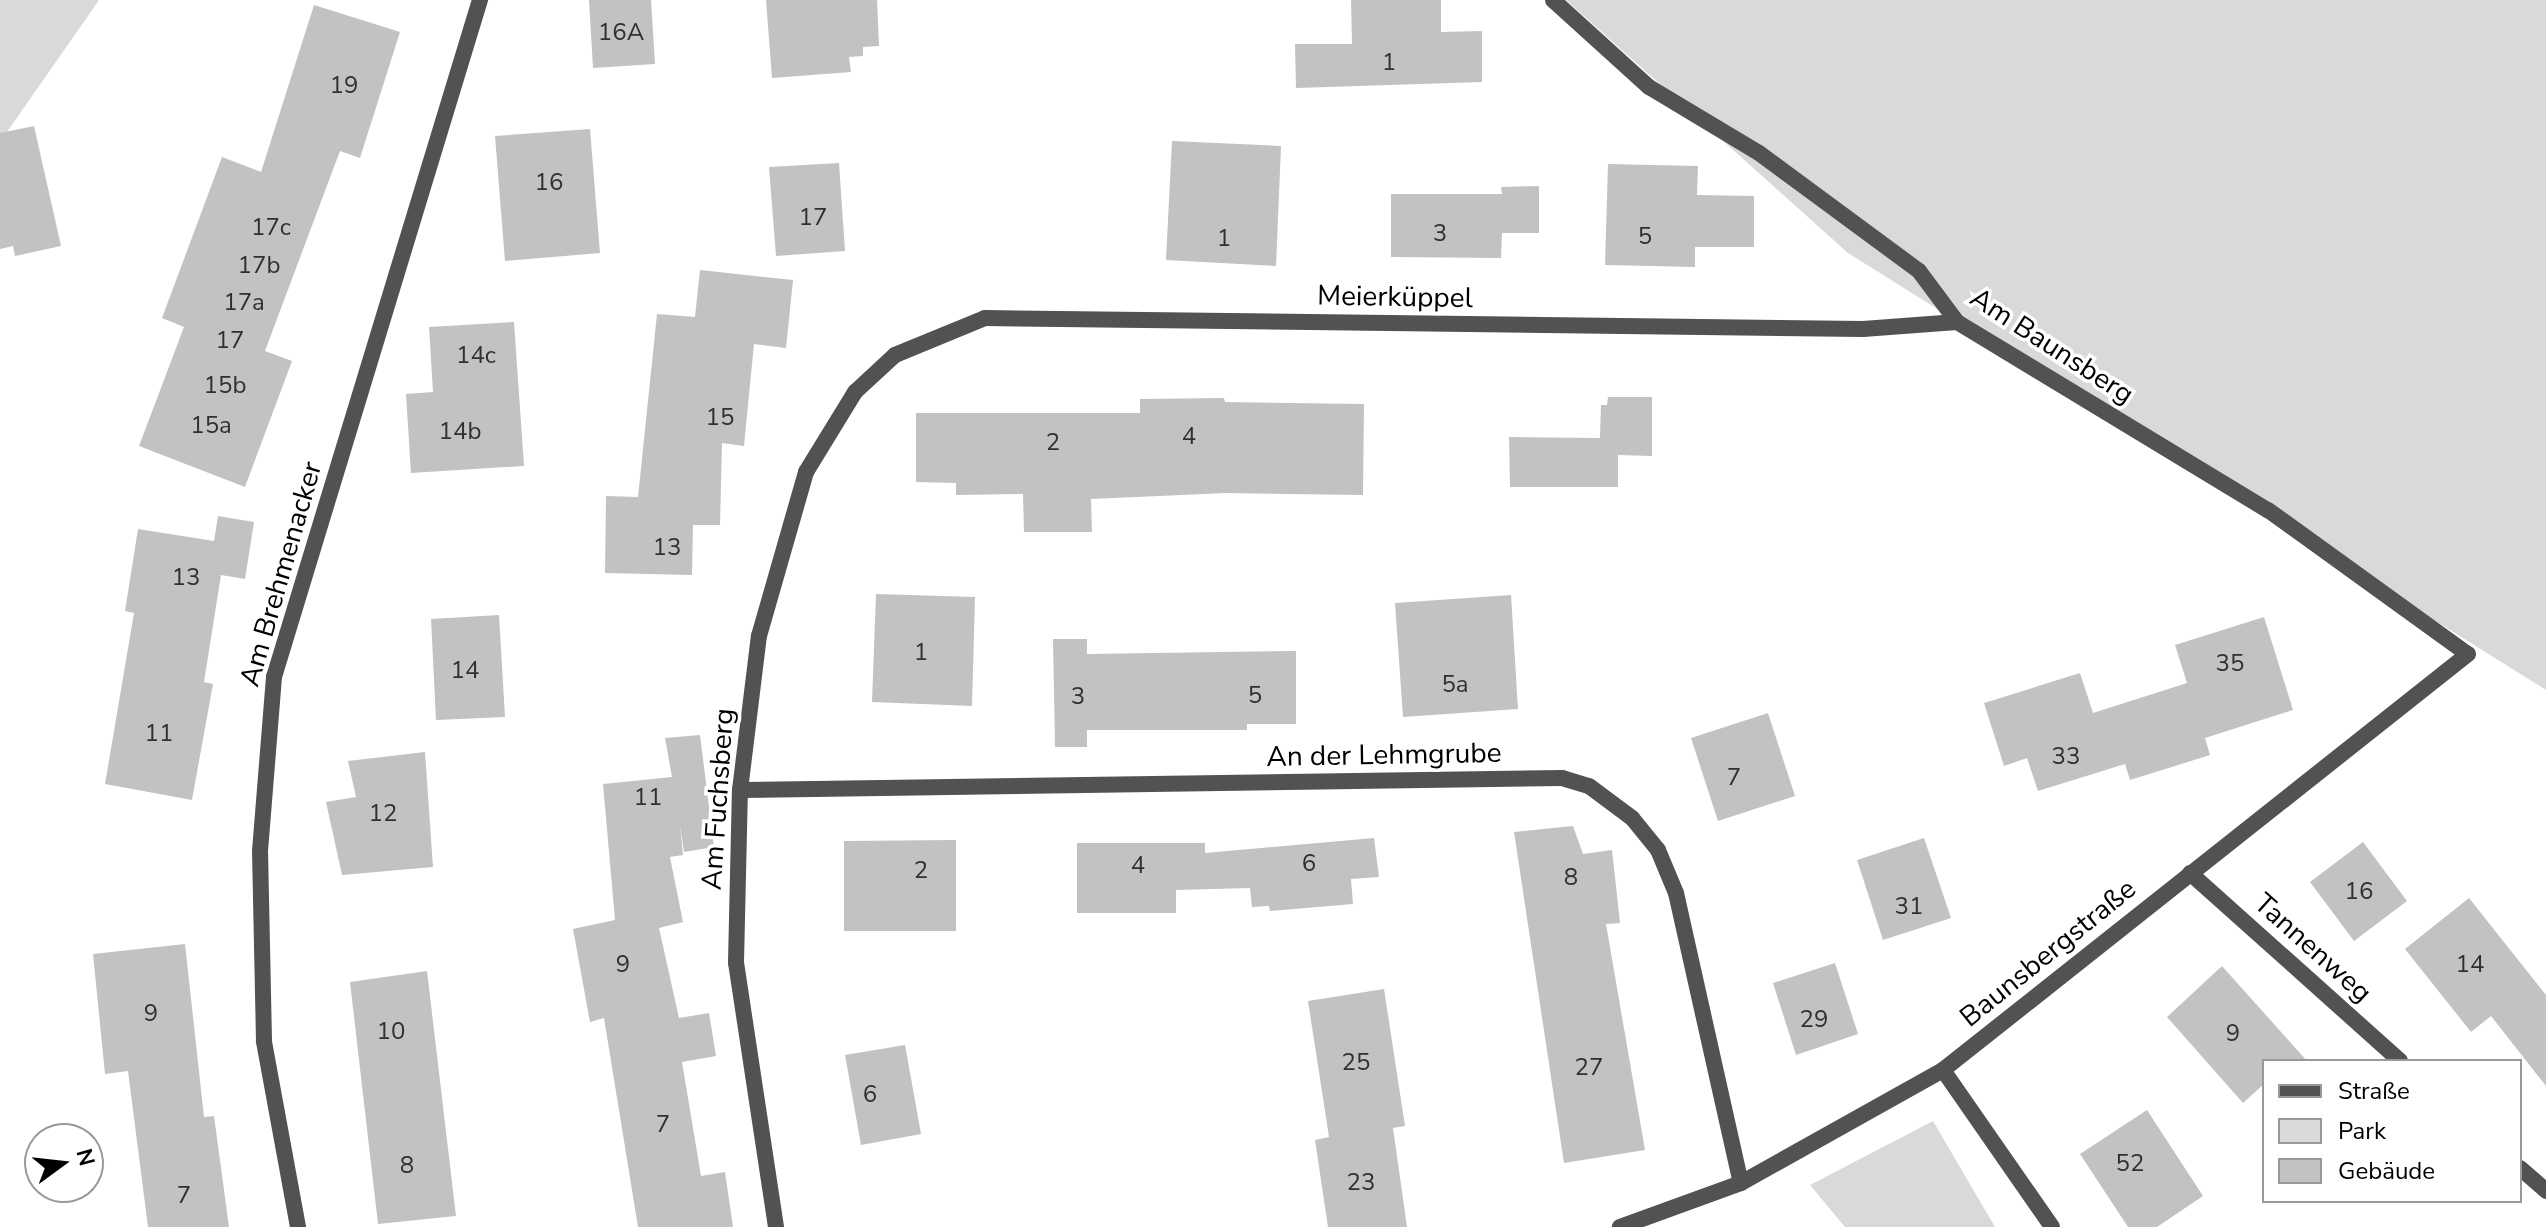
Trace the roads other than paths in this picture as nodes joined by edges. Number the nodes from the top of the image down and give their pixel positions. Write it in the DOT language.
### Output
graph roads {
  1 [pos="480,0"];
  2 [pos="1553,0"];
  3 [pos="1957,322"];
  4 [pos="855,392"];
  5 [pos="2468,654"];
  6 [pos="740,790"];
  7 [pos="2190,873"];
  8 [pos="2398,1059"];
  9 [pos="1943,1070"];
  10 [pos="2522,1170"];
  11 [pos="1741,1183"];
  12 [pos="2546,1191"];
  13 [pos="298,1227"];
  14 [pos="776,1227"];
  15 [pos="1620,1227"];
  16 [pos="2052,1227"];
  1 -- 13 [label="street, Am Brehmenacker"];
  2 -- 3 [label="street, Am Baunsberg"];
  3 -- 4 [label="street, Meierküppel"];
  3 -- 5 [label="street, Am Baunsberg"];
  4 -- 6 [label="street, Am Fuchsberg"];
  5 -- 7 [label="street, Baunsbergstraße"];
  6 -- 11 [label="street, An der Lehmgrube"];
  6 -- 14 [label="street, Am Fuchsberg"];
  7 -- 8 [label="street, Tannenweg"];
  7 -- 9 [label="street, Baunsbergstraße"];
  9 -- 11 [label="street, Baunsbergstraße"];
  9 -- 16 [label="street"];
  10 -- 12 [label="street"];
  11 -- 15 [label="street, Baunsbergstraße"];
}
